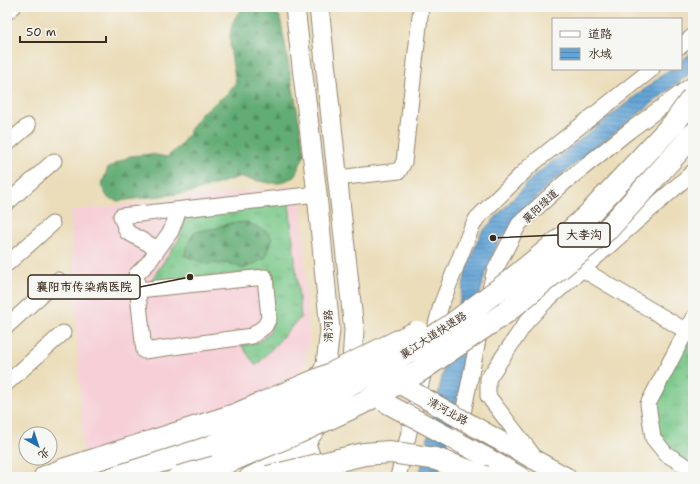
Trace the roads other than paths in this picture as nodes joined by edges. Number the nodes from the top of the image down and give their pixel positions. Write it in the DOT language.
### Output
graph roads {
  1 [pos="13,7"];
  2 [pos="296,7"];
  3 [pos="319,7"];
  4 [pos="421,7"];
  5 [pos="7,12"];
  6 [pos="693,36"];
  7 [pos="682,45"];
  8 [pos="651,70"];
  9 [pos="693,84"];
  10 [pos="693,97"];
  11 [pos="28,126"];
  12 [pos="693,135"];
  13 [pos="7,144"];
  14 [pos="54,161"];
  15 [pos="693,172"];
  16 [pos="337,178"];
  17 [pos="317,194"];
  18 [pos="7,203"];
  19 [pos="178,210"];
  20 [pos="52,224"];
  21 [pos="565,236"];
  22 [pos="158,249"];
  23 [pos="7,264"];
  24 [pos="582,270"];
  25 [pos="58,280"];
  26 [pos="138,290"];
  27 [pos="7,326"];
  28 [pos="692,331"];
  29 [pos="63,333"];
  30 [pos="328,351"];
  31 [pos="352,362"];
  32 [pos="316,381"];
  33 [pos="7,383"];
  34 [pos="344,386"];
  35 [pos="307,441"];
  36 [pos="537,461"];
  37 [pos="484,467"];
  38 [pos="693,470"];
  39 [pos="73,473"];
  40 [pos="46,477"];
  41 [pos="109,477"];
  42 [pos="180,477"];
  43 [pos="249,477"];
  44 [pos="268,477"];
  45 [pos="320,477"];
  46 [pos="398,477"];
  47 [pos="450,477"];
  48 [pos="521,477"];
  49 [pos="566,477"];
  1 -- 5 [label="street"];
  2 -- 17 [label="main road, 清河路"];
  3 -- 16 [label="main road"];
  4 -- 16 [label="street"];
  6 -- 7 [label="street"];
  8 -- 46 [label="street"];
  9 -- 47 [label="street, 襄阳绿道"];
  10 -- 21 [label="highway, 襄江大道快速路, bridge"];
  11 -- 13 [label="street"];
  12 -- 42 [label="highway, 襄江大道快速路, bridge"];
  14 -- 18 [label="street"];
  15 -- 24 [label="street"];
  16 -- 31 [label="main road"];
  17 -- 19 [label="street"];
  17 -- 30 [label="main road, 清河路"];
  19 -- 22 [label="street"];
  19 -- 22 [label="street"];
  20 -- 23 [label="street"];
  21 -- 39 [label="highway, bridge"];
  21 -- 41 [label="highway, 襄江大道快速路, bridge"];
  22 -- 26 [label="street"];
  24 -- 28 [label="street"];
  24 -- 36 [label="street"];
  25 -- 27 [label="street"];
  26 -- 26 [label="street"];
  28 -- 38 [label="street"];
  29 -- 33 [label="street"];
  30 -- 31 [label="main road, 清河北路"];
  30 -- 32 [label="main road, 清河路"];
  31 -- 34 [label="main road"];
  31 -- 36 [label="main road, 清河北路, bridge"];
  32 -- 34 [label="main road, 清河北路"];
  32 -- 39 [label="main road, 清河路"];
  34 -- 35 [label="main road"];
  34 -- 37 [label="main road, 清河北路, bridge"];
  35 -- 43 [label="main road"];
  35 -- 45 [label="street"];
  36 -- 49 [label="main road, 清河北路"];
  37 -- 44 [label="highway, bridge"];
  37 -- 48 [label="main road, 清河北路"];
  39 -- 40 [label="highway"];
}
